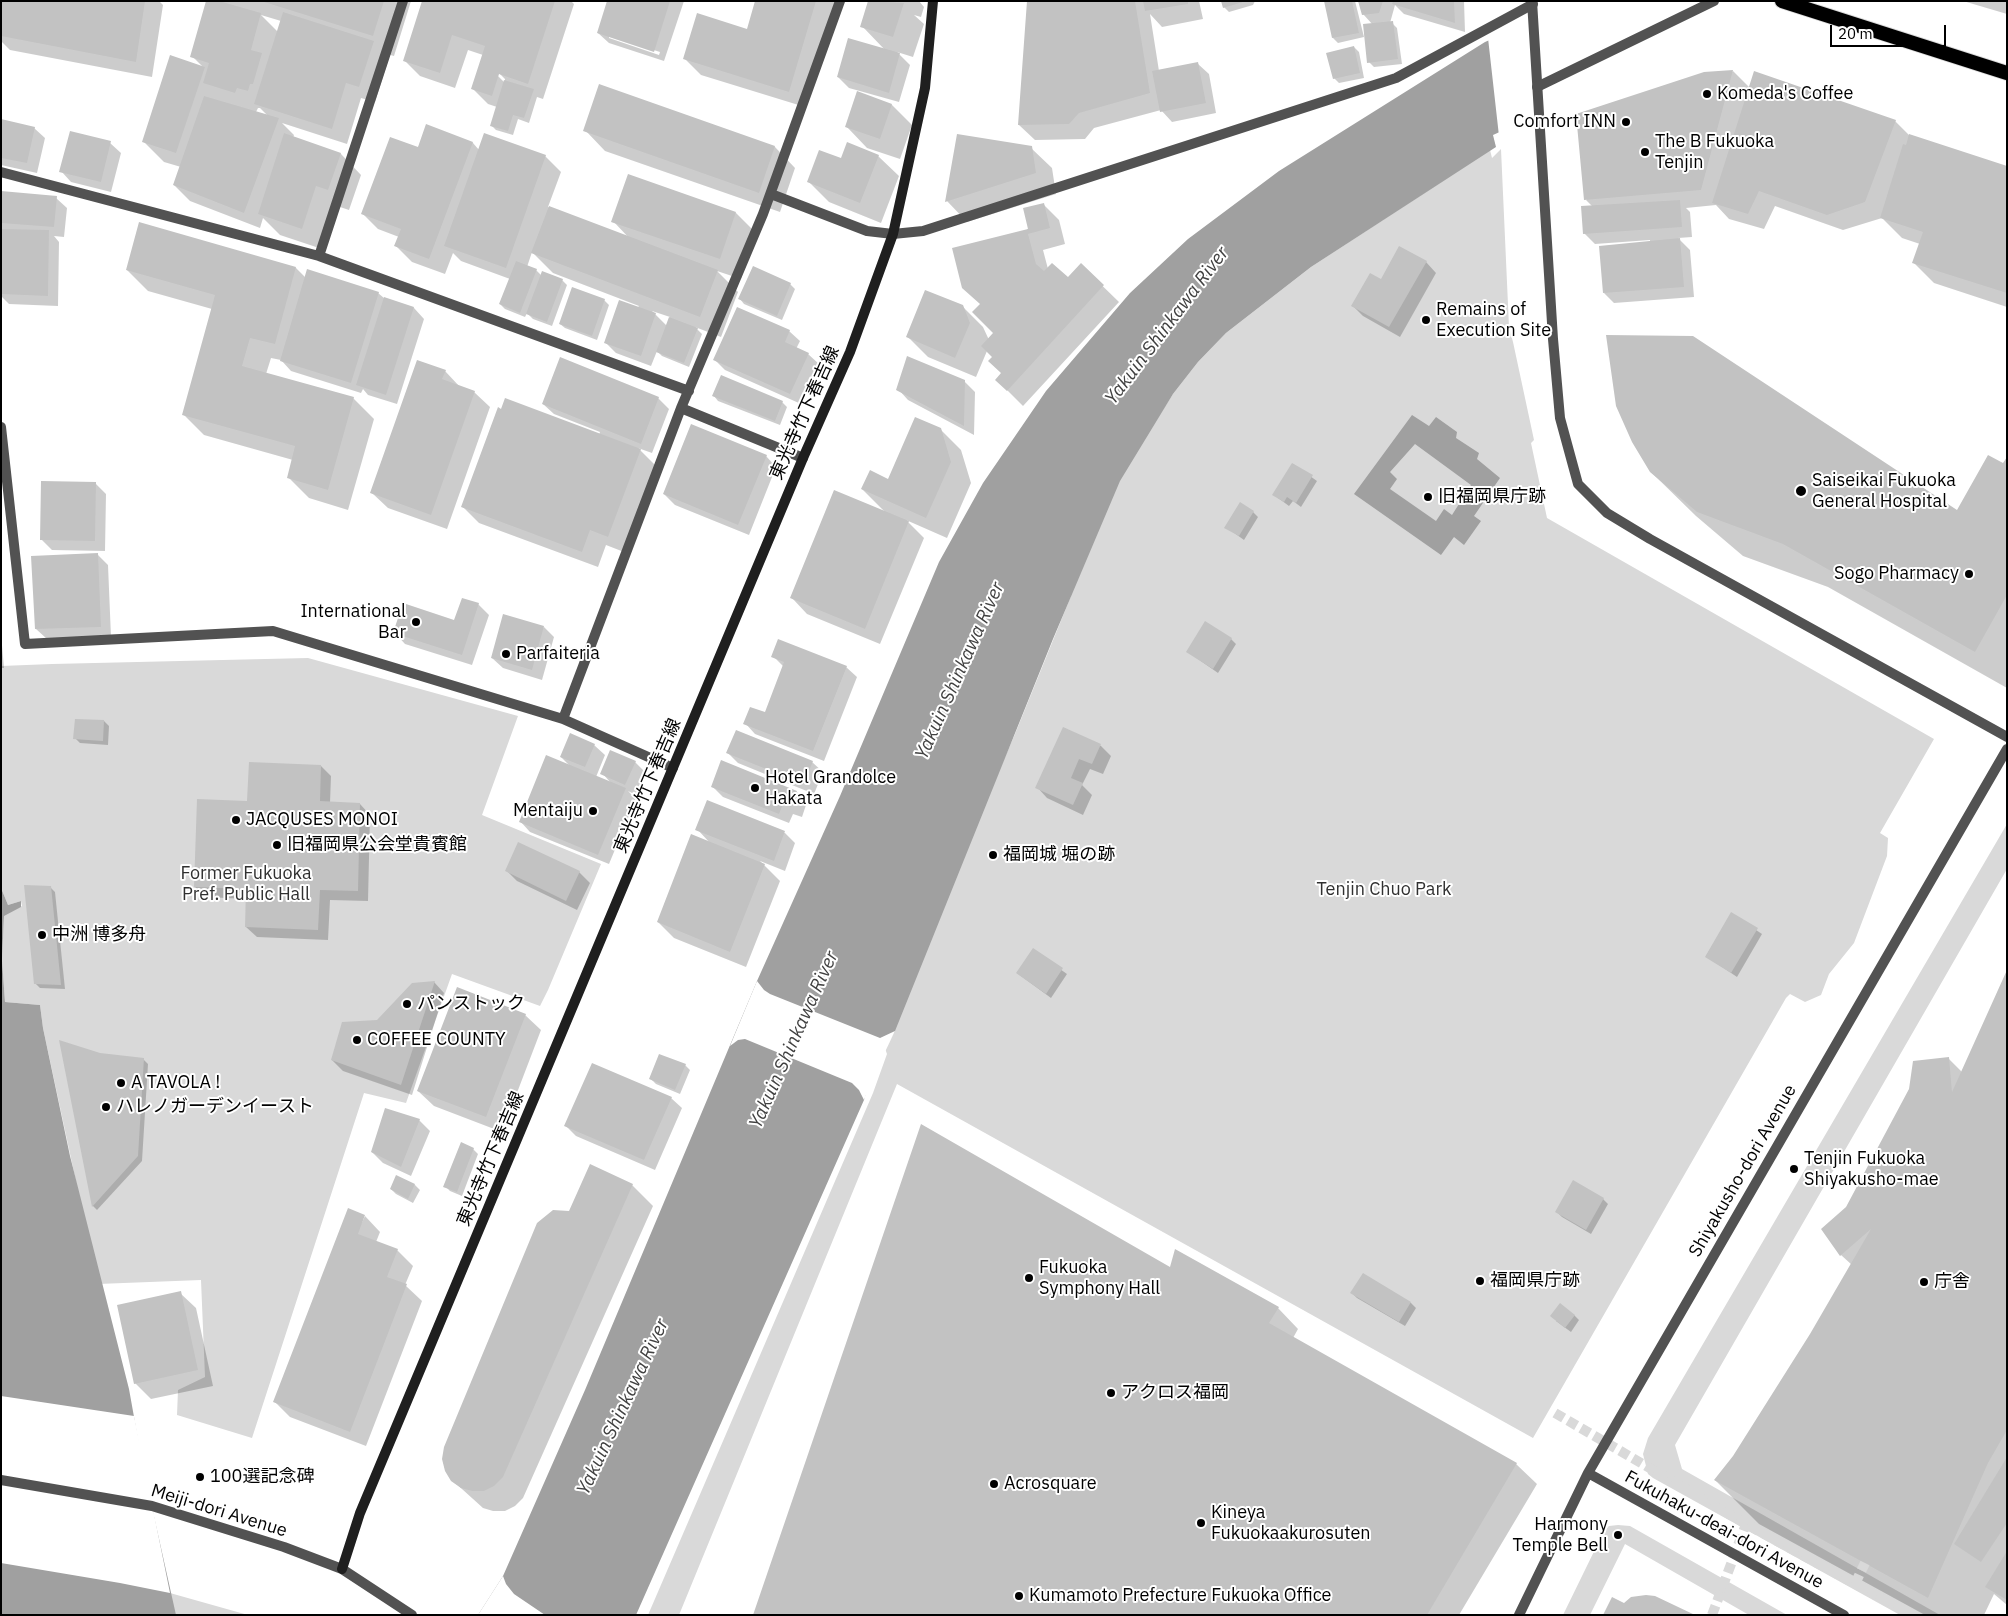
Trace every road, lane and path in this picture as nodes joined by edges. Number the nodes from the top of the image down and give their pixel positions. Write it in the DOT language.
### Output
graph roads {
  1 [pos="403,1"];
  2 [pos="840,1"];
  3 [pos="933,1"];
  4 [pos="1714,1"];
  5 [pos="1782,1"];
  6 [pos="1532,2"];
  7 [pos="2007,73"];
  8 [pos="1537,87"];
  9 [pos="1,172"];
  10 [pos="771,194"];
  11 [pos="893,234"];
  12 [pos="319,256"];
  13 [pos="689,391"];
  14 [pos="682,408"];
  15 [pos="1,427"];
  16 [pos="803,458"];
  17 [pos="563,719"];
  18 [pos="2007,737"];
  19 [pos="2007,749"];
  20 [pos="673,768"];
  21 [pos="1588,1473"];
  22 [pos="1,1480"];
  23 [pos="342,1569"];
  24 [pos="412,1615"];
  25 [pos="1519,1615"];
  26 [pos="1844,1615"];
  1 -- 12 [label="street"];
  2 -- 10 [label="street"];
  3 -- 11 [label="main road, 東光寺竹下春吉線"];
  4 -- 8 [label="street, bridge"];
  5 -- 7 [label="highway"];
  6 -- 8 [label="street"];
  6 -- 11 [label="street"];
  8 -- 18 [label="street"];
  9 -- 12 [label="street"];
  10 -- 11 [label="street"];
  10 -- 13 [label="street"];
  11 -- 16 [label="main road, 東光寺竹下春吉線"];
  12 -- 13 [label="street"];
  13 -- 14 [label="street"];
  14 -- 16 [label="street"];
  14 -- 17 [label="street"];
  15 -- 17 [label="street"];
  16 -- 20 [label="main road, 東光寺竹下春吉線"];
  17 -- 20 [label="street"];
  19 -- 21 [label="street, Shiyakusho-dori Avenue"];
  20 -- 23 [label="main road, 東光寺竹下春吉線"];
  21 -- 25 [label="street, Shiyakusho-dori Avenue"];
  21 -- 26 [label="street, Fukuhaku-deai-dori Avenue"];
  22 -- 23 [label="street, Meiji-dori Avenue"];
  23 -- 24 [label="street, Meiji-dori Avenue"];
}
